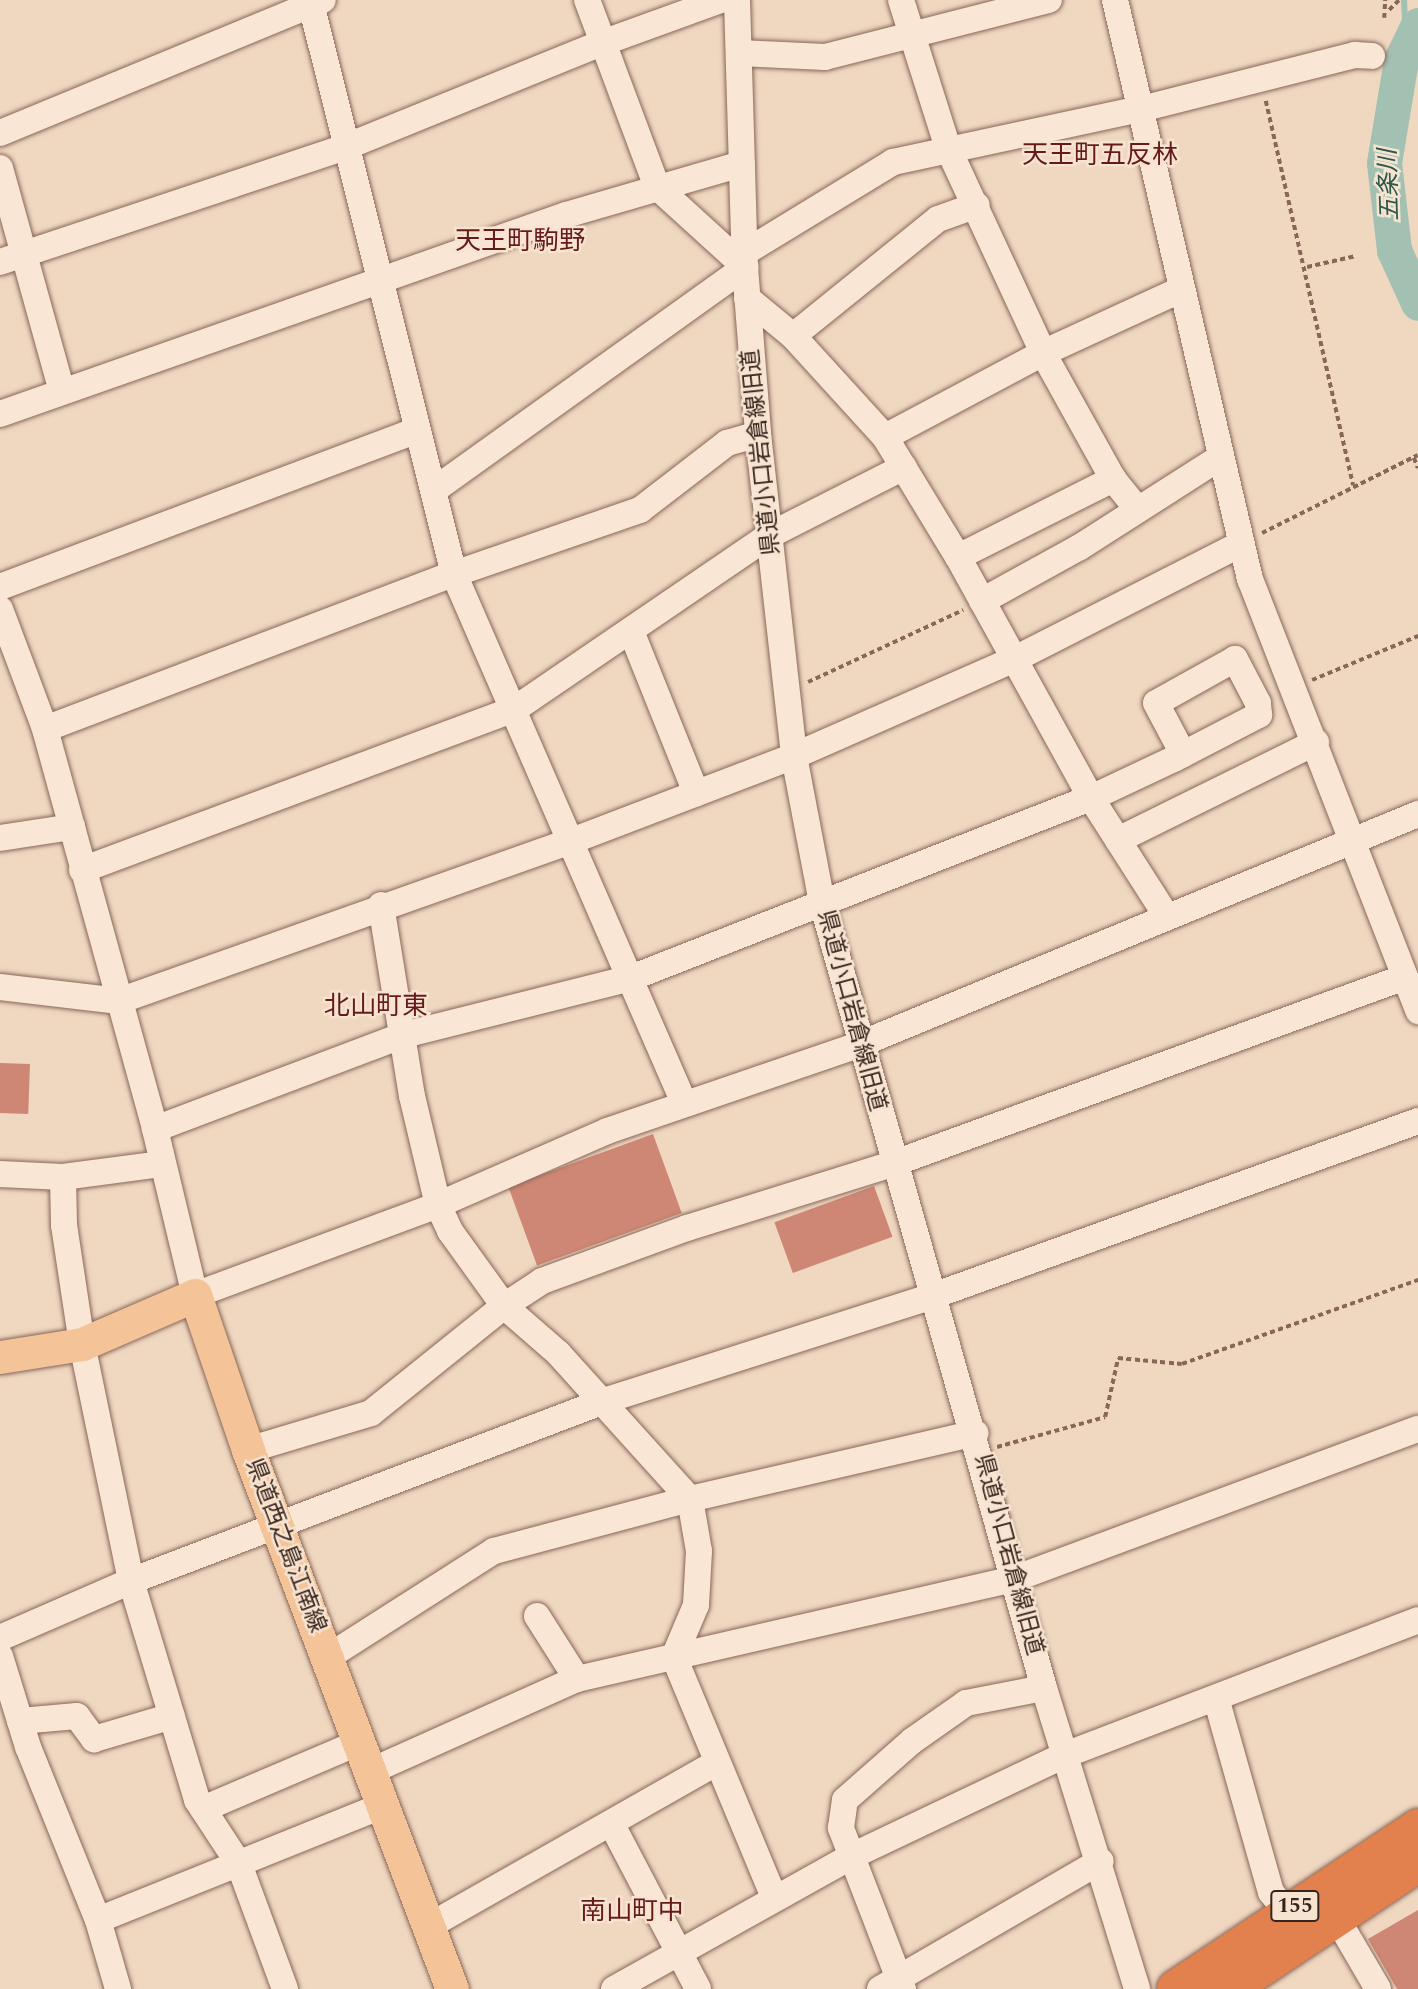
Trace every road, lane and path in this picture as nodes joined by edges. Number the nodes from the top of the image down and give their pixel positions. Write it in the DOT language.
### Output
graph roads {
  1 [pos="586,0"];
  2 [pos="721,0"];
  3 [pos="737,0"];
  4 [pos="901,0"];
  5 [pos="1049,0"];
  6 [pos="1115,0"];
  7 [pos="1385,0"];
  8 [pos="1399,0"];
  9 [pos="314,2"];
  10 [pos="1389,10"];
  11 [pos="1384,18"];
  12 [pos="911,33"];
  13 [pos="602,43"];
  14 [pos="739,53"];
  15 [pos="1372,56"];
  16 [pos="1260,78"];
  17 [pos="1141,109"];
  18 [pos="0,133"];
  19 [pos="348,146"];
  20 [pos="948,148"];
  21 [pos="742,164"];
  22 [pos="0,168"];
  23 [pos="657,187"];
  24 [pos="977,205"];
  25 [pos="1356,256"];
  26 [pos="11,258"];
  27 [pos="744,260"];
  28 [pos="1307,267"];
  29 [pos="380,279"];
  30 [pos="1182,289"];
  31 [pos="747,298"];
  32 [pos="793,336"];
  33 [pos="1043,354"];
  34 [pos="62,391"];
  35 [pos="0,414"];
  36 [pos="417,430"];
  37 [pos="758,434"];
  38 [pos="885,437"];
  39 [pos="1416,456"];
  40 [pos="1219,458"];
  41 [pos="904,467"];
  42 [pos="1418,468"];
  43 [pos="1112,479"];
  44 [pos="1353,485"];
  45 [pos="434,490"];
  46 [pos="1136,507"];
  47 [pos="770,535"];
  48 [pos="1241,544"];
  49 [pos="958,557"];
  50 [pos="454,574"];
  51 [pos="0,587"];
  52 [pos="982,601"];
  53 [pos="0,609"];
  54 [pos="631,631"];
  55 [pos="1418,636"];
  56 [pos="1013,660"];
  57 [pos="1294,688"];
  58 [pos="787,692"];
  59 [pos="515,709"];
  60 [pos="45,729"];
  61 [pos="1316,742"];
  62 [pos="1183,754"];
  63 [pos="794,756"];
  64 [pos="696,793"];
  65 [pos="1091,797"];
  66 [pos="1418,814"];
  67 [pos="72,827"];
  68 [pos="0,838"];
  69 [pos="1118,840"];
  70 [pos="569,842"];
  71 [pos="1352,842"];
  72 [pos="82,870"];
  73 [pos="822,903"];
  74 [pos="381,905"];
  75 [pos="1167,918"];
  76 [pos="1405,977"];
  77 [pos="631,978"];
  78 [pos="0,987"];
  79 [pos="119,1001"];
  80 [pos="1418,1011"];
  81 [pos="404,1035"];
  82 [pos="858,1045"];
  83 [pos="684,1103"];
  84 [pos="1418,1121"];
  85 [pos="155,1129"];
  86 [pos="162,1164"];
  87 [pos="892,1164"];
  88 [pos="0,1174"];
  89 [pos="63,1177"];
  90 [pos="438,1205"];
  91 [pos="1418,1280"];
  92 [pos="195,1295"];
  93 [pos="933,1296"];
  94 [pos="504,1306"];
  95 [pos="82,1344"];
  96 [pos="0,1357"];
  97 [pos="604,1401"];
  98 [pos="1418,1429"];
  99 [pos="977,1443"];
  100 [pos="248,1450"];
  101 [pos="691,1499"];
  102 [pos="278,1528"];
  103 [pos="1014,1579"];
  104 [pos="131,1581"];
  105 [pos="537,1616"];
  106 [pos="1418,1620"];
  107 [pos="0,1638"];
  108 [pos="0,1656"];
  109 [pos="328,1657"];
  110 [pos="674,1657"];
  111 [pos="577,1679"];
  112 [pos="1044,1688"];
  113 [pos="1216,1698"];
  114 [pos="172,1716"];
  115 [pos="20,1721"];
  116 [pos="1065,1755"];
  117 [pos="365,1756"];
  118 [pos="716,1763"];
  119 [pos="384,1805"];
  120 [pos="203,1809"];
  121 [pos="611,1823"];
  122 [pos="1418,1828"];
  123 [pos="852,1856"];
  124 [pos="1101,1861"];
  125 [pos="1418,1863"];
  126 [pos="239,1864"];
  127 [pos="774,1897"];
  128 [pos="1286,1912"];
  129 [pos="1336,1917"];
  130 [pos="98,1920"];
  131 [pos="429,1926"];
  132 [pos="678,1952"];
  133 [pos="894,1986"];
  134 [pos="1240,1986"];
  135 [pos="118,1989"];
  136 [pos="285,1989"];
  137 [pos="452,1989"];
  138 [pos="614,1989"];
  139 [pos="698,1989"];
  140 [pos="1137,1989"];
  141 [pos="1176,1989"];
  142 [pos="1378,1989"];
  1 -- 13 [label="street"];
  2 -- 13 [label="street"];
  3 -- 14 [label="street, 県道小口岩倉線旧道"];
  4 -- 12 [label="street"];
  5 -- 12 [label="street"];
  6 -- 17 [label="street"];
  7 -- 11 [label="path"];
  8 -- 10 [label="path"];
  9 -- 18 [label="street"];
  9 -- 19 [label="street"];
  12 -- 14 [label="street"];
  12 -- 20 [label="street"];
  13 -- 19 [label="street"];
  13 -- 23 [label="street"];
  14 -- 21 [label="street, 県道小口岩倉線旧道"];
  15 -- 16 [label="street"];
  16 -- 17 [label="street"];
  16 -- 28 [label="path"];
  17 -- 20 [label="street"];
  17 -- 30 [label="street"];
  19 -- 26 [label="street"];
  19 -- 29 [label="street"];
  20 -- 24 [label="street"];
  20 -- 27 [label="street"];
  21 -- 23 [label="street"];
  21 -- 27 [label="street, 県道小口岩倉線旧道"];
  22 -- 26 [label="street"];
  23 -- 27 [label="street"];
  23 -- 29 [label="street"];
  24 -- 32 [label="street"];
  24 -- 33 [label="street"];
  25 -- 28 [label="path"];
  26 -- 34 [label="street"];
  27 -- 31 [label="street, 県道小口岩倉線旧道"];
  27 -- 45 [label="street"];
  28 -- 44 [label="path"];
  29 -- 34 [label="street"];
  29 -- 36 [label="street"];
  30 -- 33 [label="street"];
  30 -- 40 [label="street"];
  31 -- 32 [label="street"];
  31 -- 37 [label="street, 県道小口岩倉線旧道"];
  32 -- 38 [label="street"];
  33 -- 38 [label="street"];
  33 -- 43 [label="street"];
  34 -- 35 [label="street"];
  36 -- 45 [label="street"];
  36 -- 51 [label="street"];
  37 -- 47 [label="street, 県道小口岩倉線旧道"];
  37 -- 50 [label="street"];
  38 -- 41 [label="street"];
  39 -- 42 [label="path"];
  39 -- 44 [label="path"];
  40 -- 46 [label="street"];
  40 -- 48 [label="street"];
  41 -- 47 [label="street"];
  41 -- 49 [label="street"];
  43 -- 46 [label="street"];
  43 -- 49 [label="street"];
  44 -- 48 [label="path"];
  45 -- 50 [label="street"];
  46 -- 52 [label="street"];
  47 -- 54 [label="street"];
  47 -- 58 [label="street, 県道小口岩倉線旧道"];
  48 -- 56 [label="street"];
  48 -- 57 [label="street"];
  49 -- 52 [label="street"];
  50 -- 59 [label="street"];
  50 -- 60 [label="street"];
  52 -- 56 [label="street"];
  52 -- 58 [label="path"];
  53 -- 60 [label="street"];
  54 -- 59 [label="street"];
  54 -- 64 [label="street"];
  55 -- 57 [label="path"];
  56 -- 63 [label="street"];
  56 -- 65 [label="street"];
  57 -- 61 [label="street"];
  58 -- 63 [label="street, 県道小口岩倉線旧道"];
  59 -- 70 [label="street"];
  59 -- 72 [label="street"];
  60 -- 67 [label="street"];
  61 -- 69 [label="street"];
  61 -- 71 [label="street"];
  62 -- 65 [label="street"];
  63 -- 64 [label="street"];
  63 -- 73 [label="street, 県道小口岩倉線旧道"];
  64 -- 70 [label="street"];
  65 -- 69 [label="street"];
  65 -- 73 [label="street"];
  66 -- 71 [label="street"];
  67 -- 68 [label="street"];
  67 -- 72 [label="street"];
  69 -- 75 [label="street"];
  70 -- 74 [label="street"];
  70 -- 77 [label="street"];
  71 -- 75 [label="street"];
  71 -- 76 [label="street"];
  72 -- 79 [label="street"];
  73 -- 77 [label="street"];
  73 -- 82 [label="street, 県道小口岩倉線旧道"];
  74 -- 79 [label="street"];
  74 -- 81 [label="street"];
  75 -- 82 [label="street"];
  76 -- 80 [label="street"];
  76 -- 87 [label="street"];
  77 -- 81 [label="street"];
  77 -- 83 [label="street"];
  78 -- 79 [label="street"];
  79 -- 85 [label="street"];
  81 -- 85 [label="street"];
  81 -- 90 [label="street"];
  82 -- 83 [label="street"];
  82 -- 87 [label="street, 県道小口岩倉線旧道"];
  83 -- 90 [label="street"];
  84 -- 93 [label="street"];
  85 -- 86 [label="street"];
  86 -- 89 [label="street"];
  86 -- 92 [label="street"];
  87 -- 93 [label="street, 県道小口岩倉線旧道"];
  87 -- 94 [label="street"];
  88 -- 89 [label="street"];
  89 -- 95 [label="street"];
  90 -- 92 [label="street"];
  90 -- 94 [label="street"];
  91 -- 99 [label="path"];
  92 -- 95 [label="main road"];
  92 -- 100 [label="main road, 県道西之島江南線"];
  93 -- 97 [label="street"];
  93 -- 99 [label="street, 県道小口岩倉線旧道"];
  94 -- 97 [label="street"];
  94 -- 100 [label="street"];
  95 -- 96 [label="main road"];
  95 -- 104 [label="street"];
  97 -- 101 [label="street"];
  97 -- 102 [label="street"];
  98 -- 103 [label="street"];
  99 -- 101 [label="street"];
  99 -- 103 [label="street, 県道小口岩倉線旧道"];
  100 -- 102 [label="main road, 県道西之島江南線"];
  101 -- 109 [label="street"];
  101 -- 110 [label="street"];
  102 -- 104 [label="street"];
  102 -- 109 [label="main road, 県道西之島江南線"];
  103 -- 110 [label="street"];
  103 -- 112 [label="street, 県道小口岩倉線旧道"];
  104 -- 107 [label="street"];
  104 -- 114 [label="street"];
  105 -- 111 [label="street"];
  106 -- 113 [label="street"];
  108 -- 115 [label="street"];
  109 -- 117 [label="main road, 県道西之島江南線"];
  110 -- 111 [label="street"];
  110 -- 118 [label="street"];
  111 -- 117 [label="street"];
  112 -- 116 [label="street, 県道小口岩倉線旧道"];
  112 -- 123 [label="street"];
  113 -- 116 [label="street"];
  113 -- 128 [label="street"];
  114 -- 115 [label="street"];
  114 -- 120 [label="street"];
  115 -- 130 [label="street"];
  116 -- 123 [label="street"];
  116 -- 124 [label="street, 県道小口岩倉線旧道"];
  117 -- 119 [label="main road, 県道西之島江南線"];
  117 -- 120 [label="street"];
  118 -- 121 [label="street"];
  118 -- 127 [label="street"];
  119 -- 126 [label="street"];
  119 -- 131 [label="main road, 県道西之島江南線"];
  120 -- 126 [label="street"];
  121 -- 131 [label="street"];
  121 -- 132 [label="street"];
  122 -- 128 [label="highway, 155"];
  123 -- 127 [label="street"];
  123 -- 133 [label="street"];
  124 -- 133 [label="street"];
  124 -- 140 [label="street, 県道小口岩倉線旧道"];
  125 -- 129 [label="highway, 155"];
  126 -- 130 [label="street"];
  126 -- 136 [label="street"];
  127 -- 132 [label="street"];
  128 -- 141 [label="highway, 155"];
  129 -- 134 [label="highway, 155"];
  129 -- 142 [label="street"];
  130 -- 135 [label="street"];
  131 -- 137 [label="main road, 県道西之島江南線"];
  132 -- 138 [label="street"];
  132 -- 139 [label="street"];
}
